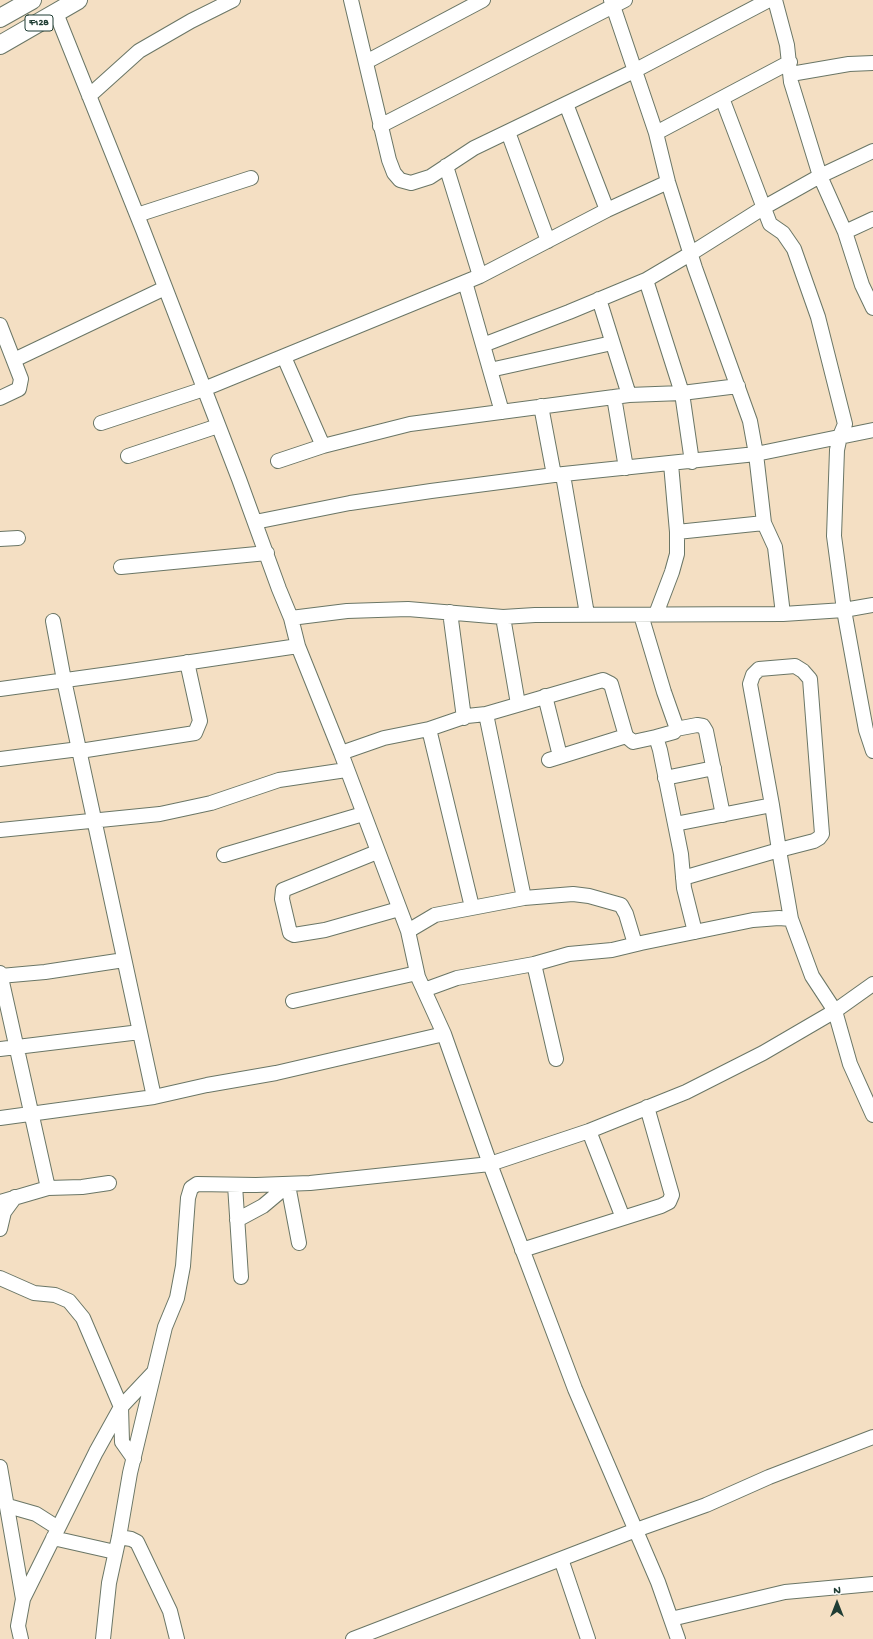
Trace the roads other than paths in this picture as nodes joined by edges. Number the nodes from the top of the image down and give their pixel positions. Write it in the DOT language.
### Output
graph roads {
  1 [pos="32,0"];
  2 [pos="78,0"];
  3 [pos="233,0"];
  4 [pos="351,0"];
  5 [pos="482,0"];
  6 [pos="769,0"];
  7 [pos="775,0"];
  8 [pos="616,2"];
  9 [pos="56,13"];
  10 [pos="0,18"];
  11 [pos="0,45"];
  12 [pos="366,62"];
  13 [pos="873,63"];
  14 [pos="790,68"];
  15 [pos="634,72"];
  16 [pos="89,96"];
  17 [pos="722,98"];
  18 [pos="566,104"];
  19 [pos="380,126"];
  20 [pos="508,132"];
  21 [pos="656,133"];
  22 [pos="873,151"];
  23 [pos="446,166"];
  24 [pos="820,176"];
  25 [pos="251,178"];
  26 [pos="668,182"];
  27 [pos="763,208"];
  28 [pos="607,210"];
  29 [pos="137,215"];
  30 [pos="873,219"];
  31 [pos="845,232"];
  32 [pos="548,241"];
  33 [pos="690,254"];
  34 [pos="480,276"];
  35 [pos="646,280"];
  36 [pos="466,282"];
  37 [pos="868,282"];
  38 [pos="165,288"];
  39 [pos="599,299"];
  40 [pos="873,308"];
  41 [pos="0,325"];
  42 [pos="612,343"];
  43 [pos="483,345"];
  44 [pos="284,356"];
  45 [pos="14,360"];
  46 [pos="490,370"];
  47 [pos="738,386"];
  48 [pos="204,389"];
  49 [pos="682,393"];
  50 [pos="629,395"];
  51 [pos="614,397"];
  52 [pos="0,398"];
  53 [pos="541,406"];
  54 [pos="502,412"];
  55 [pos="100,423"];
  56 [pos="218,426"];
  57 [pos="873,430"];
  58 [pos="840,436"];
  59 [pos="323,446"];
  60 [pos="756,454"];
  61 [pos="128,456"];
  62 [pos="278,461"];
  63 [pos="692,462"];
  64 [pos="671,464"];
  65 [pos="626,468"];
  66 [pos="559,475"];
  67 [pos="255,522"];
  68 [pos="764,523"];
  69 [pos="677,532"];
  70 [pos="18,538"];
  71 [pos="0,539"];
  72 [pos="267,553"];
  73 [pos="121,567"];
  74 [pos="873,604"];
  75 [pos="844,610"];
  76 [pos="450,612"];
  77 [pos="587,614"];
  78 [pos="656,614"];
  79 [pos="783,614"];
  80 [pos="641,615"];
  81 [pos="503,617"];
  82 [pos="291,618"];
  83 [pos="53,621"];
  84 [pos="298,646"];
  85 [pos="187,662"];
  86 [pos="64,680"];
  87 [pos="0,689"];
  88 [pos="545,696"];
  89 [pos="518,704"];
  90 [pos="486,714"];
  91 [pos="464,718"];
  92 [pos="429,729"];
  93 [pos="676,729"];
  94 [pos="626,736"];
  95 [pos="656,737"];
  96 [pos="80,750"];
  97 [pos="873,751"];
  98 [pos="341,753"];
  99 [pos="0,759"];
  100 [pos="714,768"];
  101 [pos="346,770"];
  102 [pos="665,778"];
  103 [pos="772,805"];
  104 [pos="363,814"];
  105 [pos="723,815"];
  106 [pos="96,822"];
  107 [pos="675,824"];
  108 [pos="0,830"];
  109 [pos="779,850"];
  110 [pos="377,852"];
  111 [pos="224,855"];
  112 [pos="683,878"];
  113 [pos="524,898"];
  114 [pos="472,907"];
  115 [pos="399,909"];
  116 [pos="791,919"];
  117 [pos="408,931"];
  118 [pos="695,932"];
  119 [pos="634,944"];
  120 [pos="124,960"];
  121 [pos="534,964"];
  122 [pos="417,973"];
  123 [pos="0,975"];
  124 [pos="871,988"];
  125 [pos="424,990"];
  126 [pos="293,1001"];
  127 [pos="835,1011"];
  128 [pos="140,1032"];
  129 [pos="444,1034"];
  130 [pos="16,1048"];
  131 [pos="0,1050"];
  132 [pos="556,1059"];
  133 [pos="154,1097"];
  134 [pos="647,1108"];
  135 [pos="31,1114"];
  136 [pos="873,1116"];
  137 [pos="0,1118"];
  138 [pos="589,1131"];
  139 [pos="490,1164"];
  140 [pos="109,1183"];
  141 [pos="235,1185"];
  142 [pos="288,1185"];
  143 [pos="48,1188"];
  144 [pos="15,1197"];
  145 [pos="0,1202"];
  146 [pos="623,1218"];
  147 [pos="237,1220"];
  148 [pos="0,1229"];
  149 [pos="298,1244"];
  150 [pos="522,1250"];
  151 [pos="0,1278"];
  152 [pos="241,1278"];
  153 [pos="154,1372"];
  154 [pos="121,1407"];
  155 [pos="873,1437"];
  156 [pos="134,1459"];
  157 [pos="0,1467"];
  158 [pos="8,1506"];
  159 [pos="636,1530"];
  160 [pos="55,1533"];
  161 [pos="6,1536"];
  162 [pos="119,1537"];
  163 [pos="114,1552"];
  164 [pos="561,1559"];
  165 [pos="873,1584"];
  166 [pos="23,1599"];
  167 [pos="671,1619"];
  168 [pos="21,1639"];
  169 [pos="103,1639"];
  170 [pos="177,1639"];
  171 [pos="352,1639"];
  172 [pos="588,1639"];
  173 [pos="678,1639"];
  1 -- 10 [label="main road, F128"];
  2 -- 9 [label="main road, F128"];
  3 -- 16 [label="street"];
  4 -- 12 [label="street"];
  5 -- 12 [label="street"];
  6 -- 15 [label="street"];
  7 -- 14 [label="street"];
  8 -- 15 [label="street"];
  8 -- 19 [label="street"];
  9 -- 11 [label="main road, F128"];
  9 -- 16 [label="street"];
  12 -- 19 [label="street"];
  13 -- 14 [label="street"];
  14 -- 17 [label="street"];
  14 -- 24 [label="street"];
  15 -- 18 [label="street"];
  15 -- 21 [label="street"];
  16 -- 29 [label="street"];
  17 -- 21 [label="street"];
  17 -- 27 [label="street"];
  18 -- 20 [label="street"];
  18 -- 28 [label="street"];
  19 -- 23 [label="street"];
  20 -- 23 [label="street"];
  20 -- 32 [label="street"];
  21 -- 26 [label="street"];
  22 -- 24 [label="street"];
  23 -- 34 [label="street"];
  24 -- 27 [label="street"];
  24 -- 31 [label="street"];
  25 -- 29 [label="street"];
  26 -- 28 [label="street"];
  26 -- 33 [label="street"];
  27 -- 33 [label="street"];
  27 -- 58 [label="street"];
  28 -- 32 [label="street"];
  29 -- 38 [label="street"];
  30 -- 31 [label="street"];
  31 -- 37 [label="street"];
  32 -- 34 [label="street"];
  33 -- 35 [label="street"];
  33 -- 47 [label="street"];
  34 -- 36 [label="street"];
  35 -- 39 [label="street"];
  35 -- 49 [label="street"];
  36 -- 43 [label="street"];
  36 -- 44 [label="street"];
  37 -- 40 [label="street"];
  38 -- 45 [label="street"];
  38 -- 48 [label="street"];
  39 -- 42 [label="street"];
  39 -- 43 [label="street"];
  41 -- 45 [label="street"];
  42 -- 46 [label="street"];
  42 -- 50 [label="street"];
  43 -- 46 [label="street"];
  44 -- 48 [label="street"];
  44 -- 59 [label="street"];
  45 -- 52 [label="street"];
  46 -- 54 [label="street"];
  47 -- 49 [label="street"];
  47 -- 60 [label="street"];
  48 -- 55 [label="street"];
  48 -- 56 [label="street"];
  49 -- 50 [label="street"];
  49 -- 63 [label="street"];
  50 -- 51 [label="street"];
  51 -- 53 [label="street"];
  51 -- 65 [label="street"];
  53 -- 54 [label="street"];
  53 -- 66 [label="street"];
  54 -- 59 [label="street"];
  56 -- 61 [label="street"];
  56 -- 67 [label="street"];
  57 -- 58 [label="street"];
  58 -- 60 [label="street"];
  58 -- 75 [label="street"];
  59 -- 62 [label="street"];
  60 -- 63 [label="street"];
  60 -- 68 [label="street"];
  63 -- 64 [label="street"];
  64 -- 65 [label="street"];
  64 -- 69 [label="street"];
  65 -- 66 [label="street"];
  66 -- 67 [label="street"];
  66 -- 77 [label="street"];
  67 -- 72 [label="street"];
  68 -- 69 [label="street"];
  68 -- 79 [label="street"];
  69 -- 78 [label="street"];
  70 -- 71 [label="street"];
  72 -- 73 [label="street"];
  72 -- 82 [label="street"];
  74 -- 75 [label="street"];
  75 -- 79 [label="street"];
  75 -- 97 [label="street"];
  76 -- 81 [label="street"];
  76 -- 82 [label="street"];
  76 -- 91 [label="street"];
  77 -- 80 [label="street"];
  77 -- 81 [label="street"];
  78 -- 79 [label="street"];
  78 -- 80 [label="street"];
  80 -- 93 [label="street"];
  81 -- 89 [label="street"];
  82 -- 84 [label="street"];
  83 -- 86 [label="street"];
  84 -- 85 [label="street"];
  84 -- 98 [label="street"];
  85 -- 86 [label="street"];
  85 -- 96 [label="street"];
  86 -- 87 [label="street"];
  86 -- 96 [label="street"];
  88 -- 89 [label="street"];
  88 -- 94 [label="street"];
  88 -- 94 [label="street"];
  89 -- 90 [label="street"];
  90 -- 91 [label="street"];
  90 -- 113 [label="street"];
  91 -- 92 [label="street"];
  92 -- 98 [label="street"];
  92 -- 114 [label="street"];
  93 -- 95 [label="street"];
  93 -- 100 [label="street"];
  94 -- 95 [label="street"];
  95 -- 102 [label="street"];
  96 -- 99 [label="street"];
  96 -- 106 [label="street"];
  98 -- 101 [label="street"];
  100 -- 102 [label="street"];
  100 -- 105 [label="street"];
  101 -- 104 [label="street"];
  101 -- 106 [label="street"];
  102 -- 107 [label="street"];
  103 -- 105 [label="street"];
  103 -- 109 [label="street"];
  103 -- 109 [label="street"];
  104 -- 110 [label="street"];
  104 -- 111 [label="street"];
  105 -- 107 [label="street"];
  106 -- 108 [label="street"];
  106 -- 120 [label="street"];
  107 -- 112 [label="street"];
  109 -- 112 [label="street"];
  109 -- 116 [label="street"];
  110 -- 115 [label="street"];
  110 -- 115 [label="street"];
  112 -- 118 [label="street"];
  113 -- 114 [label="street"];
  113 -- 119 [label="street"];
  114 -- 117 [label="street"];
  115 -- 117 [label="street"];
  116 -- 118 [label="street"];
  116 -- 127 [label="street"];
  117 -- 122 [label="street"];
  118 -- 119 [label="street"];
  119 -- 121 [label="street"];
  120 -- 123 [label="street"];
  120 -- 128 [label="street"];
  121 -- 125 [label="street"];
  121 -- 132 [label="street"];
  122 -- 125 [label="street"];
  122 -- 126 [label="street"];
  123 -- 130 [label="street"];
  124 -- 127 [label="street"];
  125 -- 129 [label="street"];
  127 -- 134 [label="street"];
  127 -- 136 [label="street"];
  128 -- 130 [label="street"];
  128 -- 133 [label="street"];
  129 -- 133 [label="street"];
  129 -- 139 [label="street"];
  130 -- 131 [label="street"];
  130 -- 135 [label="street"];
  133 -- 135 [label="street"];
  134 -- 138 [label="street"];
  134 -- 146 [label="street"];
  135 -- 137 [label="street"];
  135 -- 143 [label="street"];
  138 -- 139 [label="street"];
  138 -- 146 [label="street"];
  139 -- 142 [label="street"];
  139 -- 150 [label="street"];
  140 -- 143 [label="street"];
  141 -- 142 [label="street"];
  141 -- 147 [label="street"];
  141 -- 153 [label="street"];
  142 -- 147 [label="street"];
  142 -- 149 [label="street"];
  143 -- 144 [label="street"];
  144 -- 145 [label="street"];
  144 -- 148 [label="street"];
  146 -- 150 [label="street"];
  147 -- 152 [label="street"];
  150 -- 159 [label="street"];
  151 -- 154 [label="street"];
  153 -- 154 [label="street"];
  153 -- 156 [label="street"];
  154 -- 156 [label="street"];
  154 -- 160 [label="street"];
  155 -- 159 [label="street"];
  156 -- 162 [label="street"];
  157 -- 158 [label="street"];
  158 -- 160 [label="street"];
  158 -- 161 [label="street"];
  159 -- 164 [label="street"];
  159 -- 167 [label="street"];
  160 -- 163 [label="street"];
  160 -- 166 [label="street"];
  161 -- 166 [label="street"];
  162 -- 163 [label="street"];
  162 -- 170 [label="street"];
  163 -- 169 [label="street"];
  164 -- 171 [label="street"];
  164 -- 172 [label="street"];
  165 -- 167 [label="street"];
  166 -- 168 [label="street"];
  167 -- 173 [label="street"];
}
